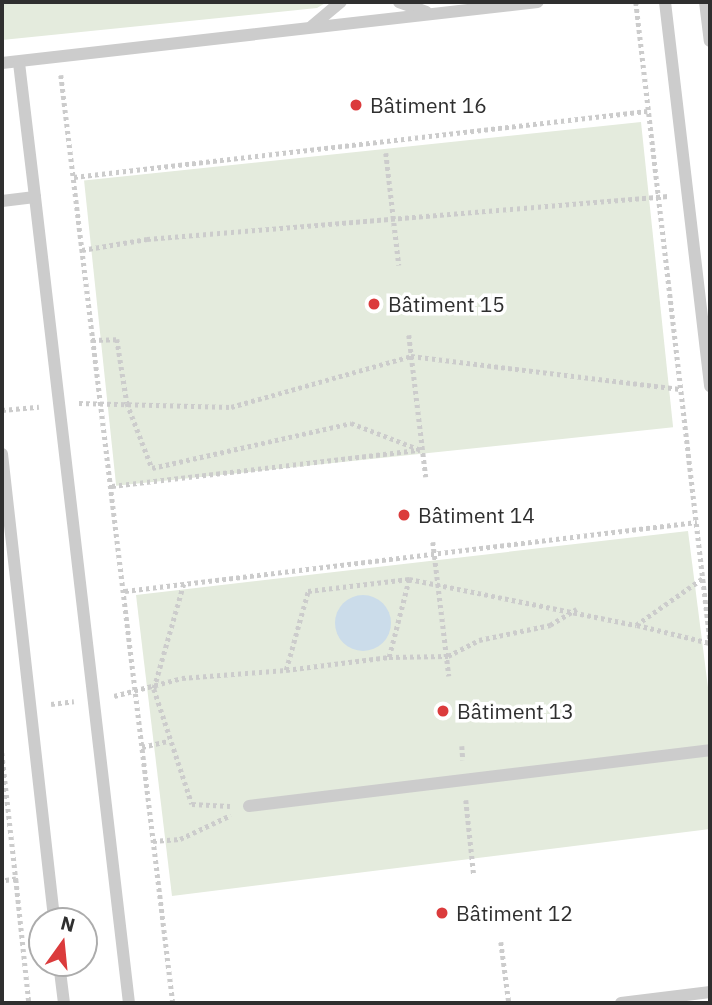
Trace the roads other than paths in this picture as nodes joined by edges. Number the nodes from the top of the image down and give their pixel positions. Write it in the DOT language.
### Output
graph roads {
  1 [pos="341,2"];
  2 [pos="399,2"];
  3 [pos="538,2"];
  4 [pos="665,2"];
  5 [pos="705,2"];
  6 [pos="433,14"];
  7 [pos="307,28"];
  8 [pos="710,41"];
  9 [pos="2,63"];
  10 [pos="19,63"];
  11 [pos="34,197"];
  12 [pos="2,201"];
  13 [pos="710,386"];
  14 [pos="2,454"];
  15 [pos="710,750"];
  16 [pos="249,806"];
  17 [pos="52,907"];
  18 [pos="61,977"];
  19 [pos="710,992"];
  20 [pos="64,1003"];
  21 [pos="130,1003"];
  22 [pos="621,1003"];
  1 -- 7 [label="lane"];
  2 -- 6 [label="lane"];
  3 -- 6 [label="lane"];
  4 -- 13 [label="lane"];
  5 -- 8 [label="lane"];
  6 -- 7 [label="lane"];
  7 -- 10 [label="lane"];
  9 -- 10 [label="lane"];
  10 -- 11 [label="lane"];
  11 -- 12 [label="lane"];
  11 -- 21 [label="lane"];
  14 -- 17 [label="lane"];
  15 -- 16 [label="lane"];
  18 -- 20 [label="lane"];
  19 -- 22 [label="lane"];
}
